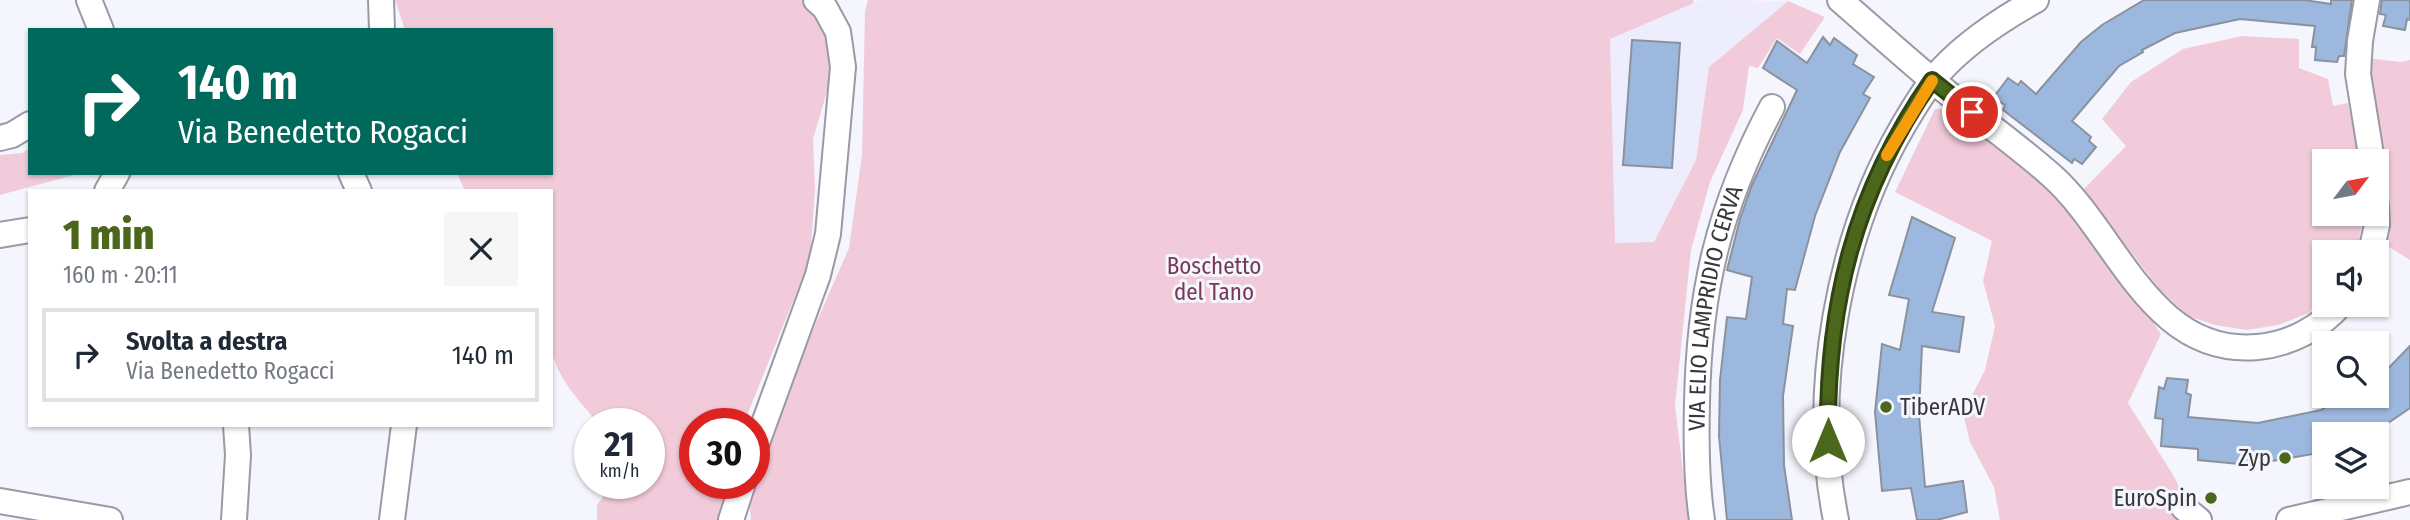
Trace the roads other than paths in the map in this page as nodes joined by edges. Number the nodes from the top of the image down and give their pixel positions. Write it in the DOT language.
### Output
graph roads {
  1 [pos="89,0"];
  2 [pos="382,0"];
  3 [pos="816,0"];
  4 [pos="1840,0"];
  5 [pos="2036,0"];
  6 [pos="2367,0"];
  7 [pos="100,28"];
  8 [pos="382,28"];
  9 [pos="1932,80"];
  10 [pos="1772,107"];
  11 [pos="28,125"];
  12 [pos="0,138"];
  13 [pos="2370,149"];
  14 [pos="28,230"];
  15 [pos="0,235"];
  16 [pos="2327,317"];
  17 [pos="770,408"];
  18 [pos="236,427"];
  19 [pos="404,427"];
  20 [pos="2410,492"];
  21 [pos="738,499"];
  22 [pos="0,501"];
  23 [pos="110,520"];
  24 [pos="234,520"];
  25 [pos="389,520"];
  26 [pos="731,520"];
  27 [pos="1702,520"];
  28 [pos="1836,520"];
  29 [pos="2289,520"];
  1 -- 7 [label="street"];
  2 -- 8 [label="street"];
  3 -- 17 [label="street"];
  4 -- 9 [label="street"];
  5 -- 9 [label="street"];
  6 -- 13 [label="street"];
  9 -- 16 [label="street"];
  9 -- 28 [label="street"];
  10 -- 27 [label="street, VIA ELIO LAMPRIDIO CERVA"];
  11 -- 12 [label="street"];
  14 -- 15 [label="street"];
  18 -- 24 [label="street"];
  19 -- 25 [label="street"];
  20 -- 29 [label="street"];
  21 -- 26 [label="street"];
  22 -- 23 [label="street"];
}
